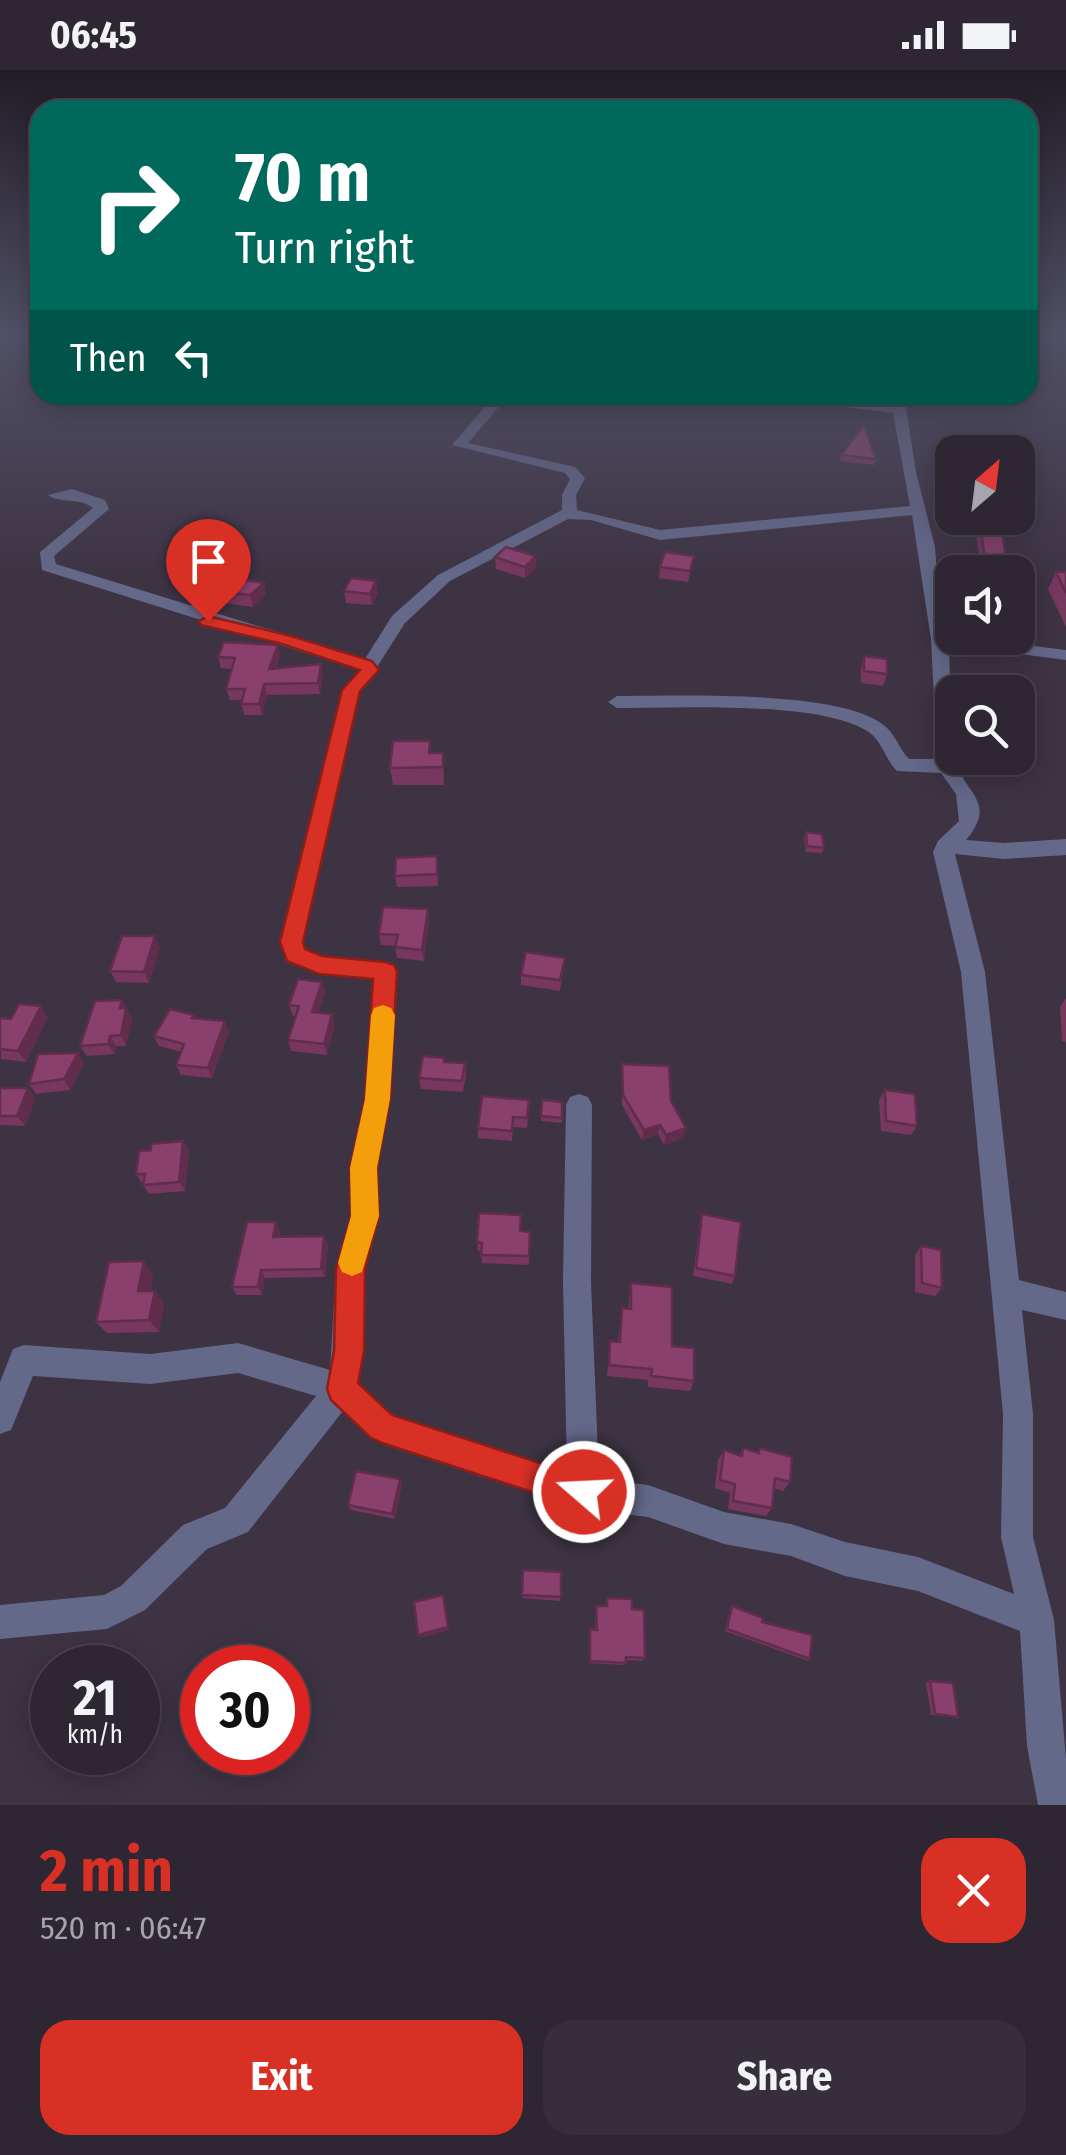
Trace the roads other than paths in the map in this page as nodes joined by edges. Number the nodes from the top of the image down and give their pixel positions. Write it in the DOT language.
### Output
graph roads {
  1 [pos="482,418"];
  2 [pos="901,418"];
  3 [pos="55,495"];
  4 [pos="919,510"];
  5 [pos="570,514"];
  6 [pos="935,608"];
  7 [pos="1035,651"];
  8 [pos="1066,655"];
  9 [pos="366,665"];
  10 [pos="617,702"];
  11 [pos="935,766"];
  12 [pos="954,775"];
  13 [pos="944,846"];
  14 [pos="1066,846"];
  15 [pos="580,1105"];
  16 [pos="1003,1291"];
  17 [pos="1066,1306"];
  18 [pos="12,1360"];
  19 [pos="342,1389"];
  20 [pos="0,1419"];
  21 [pos="584,1492"];
  22 [pos="1037,1620"];
  23 [pos="0,1622"];
  24 [pos="1057,1805"];
  1 -- 5 [label="street"];
  2 -- 4 [label="street"];
  3 -- 9 [label="street"];
  4 -- 5 [label="street"];
  4 -- 6 [label="street"];
  5 -- 9 [label="street"];
  7 -- 8 [label="street"];
  9 -- 19 [label="street"];
  10 -- 11 [label="street"];
  12 -- 13 [label="street"];
  13 -- 14 [label="street"];
  13 -- 16 [label="street"];
  15 -- 21 [label="street"];
  16 -- 17 [label="street"];
  16 -- 22 [label="street"];
  18 -- 19 [label="street"];
  18 -- 20 [label="street"];
  19 -- 21 [label="street"];
  19 -- 23 [label="street"];
  21 -- 22 [label="street"];
  22 -- 24 [label="street"];
}
